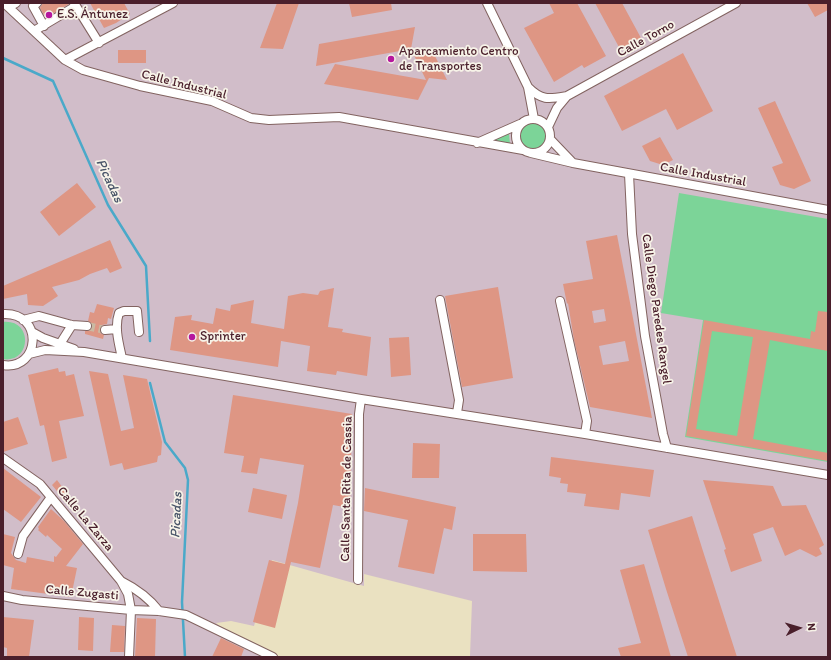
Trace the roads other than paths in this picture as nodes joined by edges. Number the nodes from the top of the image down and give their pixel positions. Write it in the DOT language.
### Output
graph roads {
  1 [pos="16,3"];
  2 [pos="37,3"];
  3 [pos="173,3"];
  4 [pos="487,3"];
  5 [pos="736,3"];
  6 [pos="75,4"];
  7 [pos="7,5"];
  8 [pos="44,26"];
  9 [pos="34,32"];
  10 [pos="99,43"];
  11 [pos="65,60"];
  12 [pos="528,87"];
  13 [pos="567,96"];
  14 [pos="534,118"];
  15 [pos="520,124"];
  16 [pos="548,127"];
  17 [pos="550,139"];
  18 [pos="477,142"];
  19 [pos="523,150"];
  20 [pos="531,153"];
  21 [pos="573,163"];
  22 [pos="629,174"];
  23 [pos="828,210"];
  24 [pos="440,300"];
  25 [pos="560,301"];
  26 [pos="3,314"];
  27 [pos="45,318"];
  28 [pos="24,320"];
  29 [pos="72,325"];
  30 [pos="87,326"];
  31 [pos="117,329"];
  32 [pos="105,330"];
  33 [pos="32,331"];
  34 [pos="139,332"];
  35 [pos="60,344"];
  36 [pos="84,352"];
  37 [pos="29,354"];
  38 [pos="122,358"];
  39 [pos="3,366"];
  40 [pos="361,399"];
  41 [pos="457,413"];
  42 [pos="585,434"];
  43 [pos="667,448"];
  44 [pos="3,458"];
  45 [pos="828,475"];
  46 [pos="51,497"];
  47 [pos="18,554"];
  48 [pos="358,580"];
  49 [pos="121,581"];
  50 [pos="3,596"];
  51 [pos="131,610"];
  52 [pos="159,611"];
  53 [pos="129,657"];
  54 [pos="273,657"];
  1 -- 7 [label="street"];
  2 -- 8 [label="street"];
  3 -- 10 [label="street"];
  4 -- 12 [label="street"];
  5 -- 13 [label="street, Calle Torno"];
  6 -- 8 [label="street"];
  6 -- 10 [label="street"];
  7 -- 9 [label="street, Calle Industrial"];
  8 -- 9 [label="street"];
  9 -- 11 [label="street, Calle Industrial"];
  10 -- 11 [label="street"];
  11 -- 18 [label="street, Calle Industrial"];
  12 -- 13 [label="street, Calle Torno"];
  12 -- 14 [label="street"];
  13 -- 16 [label="street, Calle Torno"];
  14 -- 15 [label="street"];
  14 -- 16 [label="street"];
  15 -- 18 [label="street"];
  15 -- 19 [label="street"];
  16 -- 17 [label="street"];
  17 -- 20 [label="street"];
  17 -- 21 [label="street"];
  18 -- 19 [label="street, Calle Industrial"];
  19 -- 20 [label="street"];
  20 -- 21 [label="street, Calle Industrial"];
  21 -- 22 [label="street, Calle Industrial"];
  22 -- 23 [label="street, Calle Industrial"];
  22 -- 43 [label="street, Calle Diego Paredes Rangel"];
  24 -- 41 [label="street"];
  25 -- 42 [label="street"];
  26 -- 28 [label="street"];
  27 -- 28 [label="street"];
  27 -- 29 [label="street"];
  27 -- 33 [label="street"];
  28 -- 33 [label="street"];
  29 -- 30 [label="street"];
  29 -- 35 [label="street"];
  31 -- 32 [label="street"];
  31 -- 34 [label="street"];
  31 -- 38 [label="street"];
  33 -- 35 [label="street"];
  33 -- 37 [label="street"];
  35 -- 36 [label="street"];
  36 -- 37 [label="street"];
  36 -- 38 [label="street"];
  37 -- 39 [label="street"];
  38 -- 40 [label="street"];
  40 -- 41 [label="street"];
  40 -- 48 [label="street, Calle Santa Rita de Cassia"];
  41 -- 42 [label="street"];
  42 -- 43 [label="street"];
  43 -- 45 [label="street"];
  44 -- 46 [label="street, Calle La Zarza"];
  46 -- 47 [label="street"];
  46 -- 49 [label="street, Calle La Zarza"];
  49 -- 51 [label="street, Calle La Zarza"];
  49 -- 52 [label="street, Calle Zugasti"];
  50 -- 51 [label="street, Calle Zugasti"];
  51 -- 52 [label="street, Calle Zugasti"];
  51 -- 53 [label="street, Calle La Zarza"];
  52 -- 54 [label="street, Calle Zugasti"];
}
